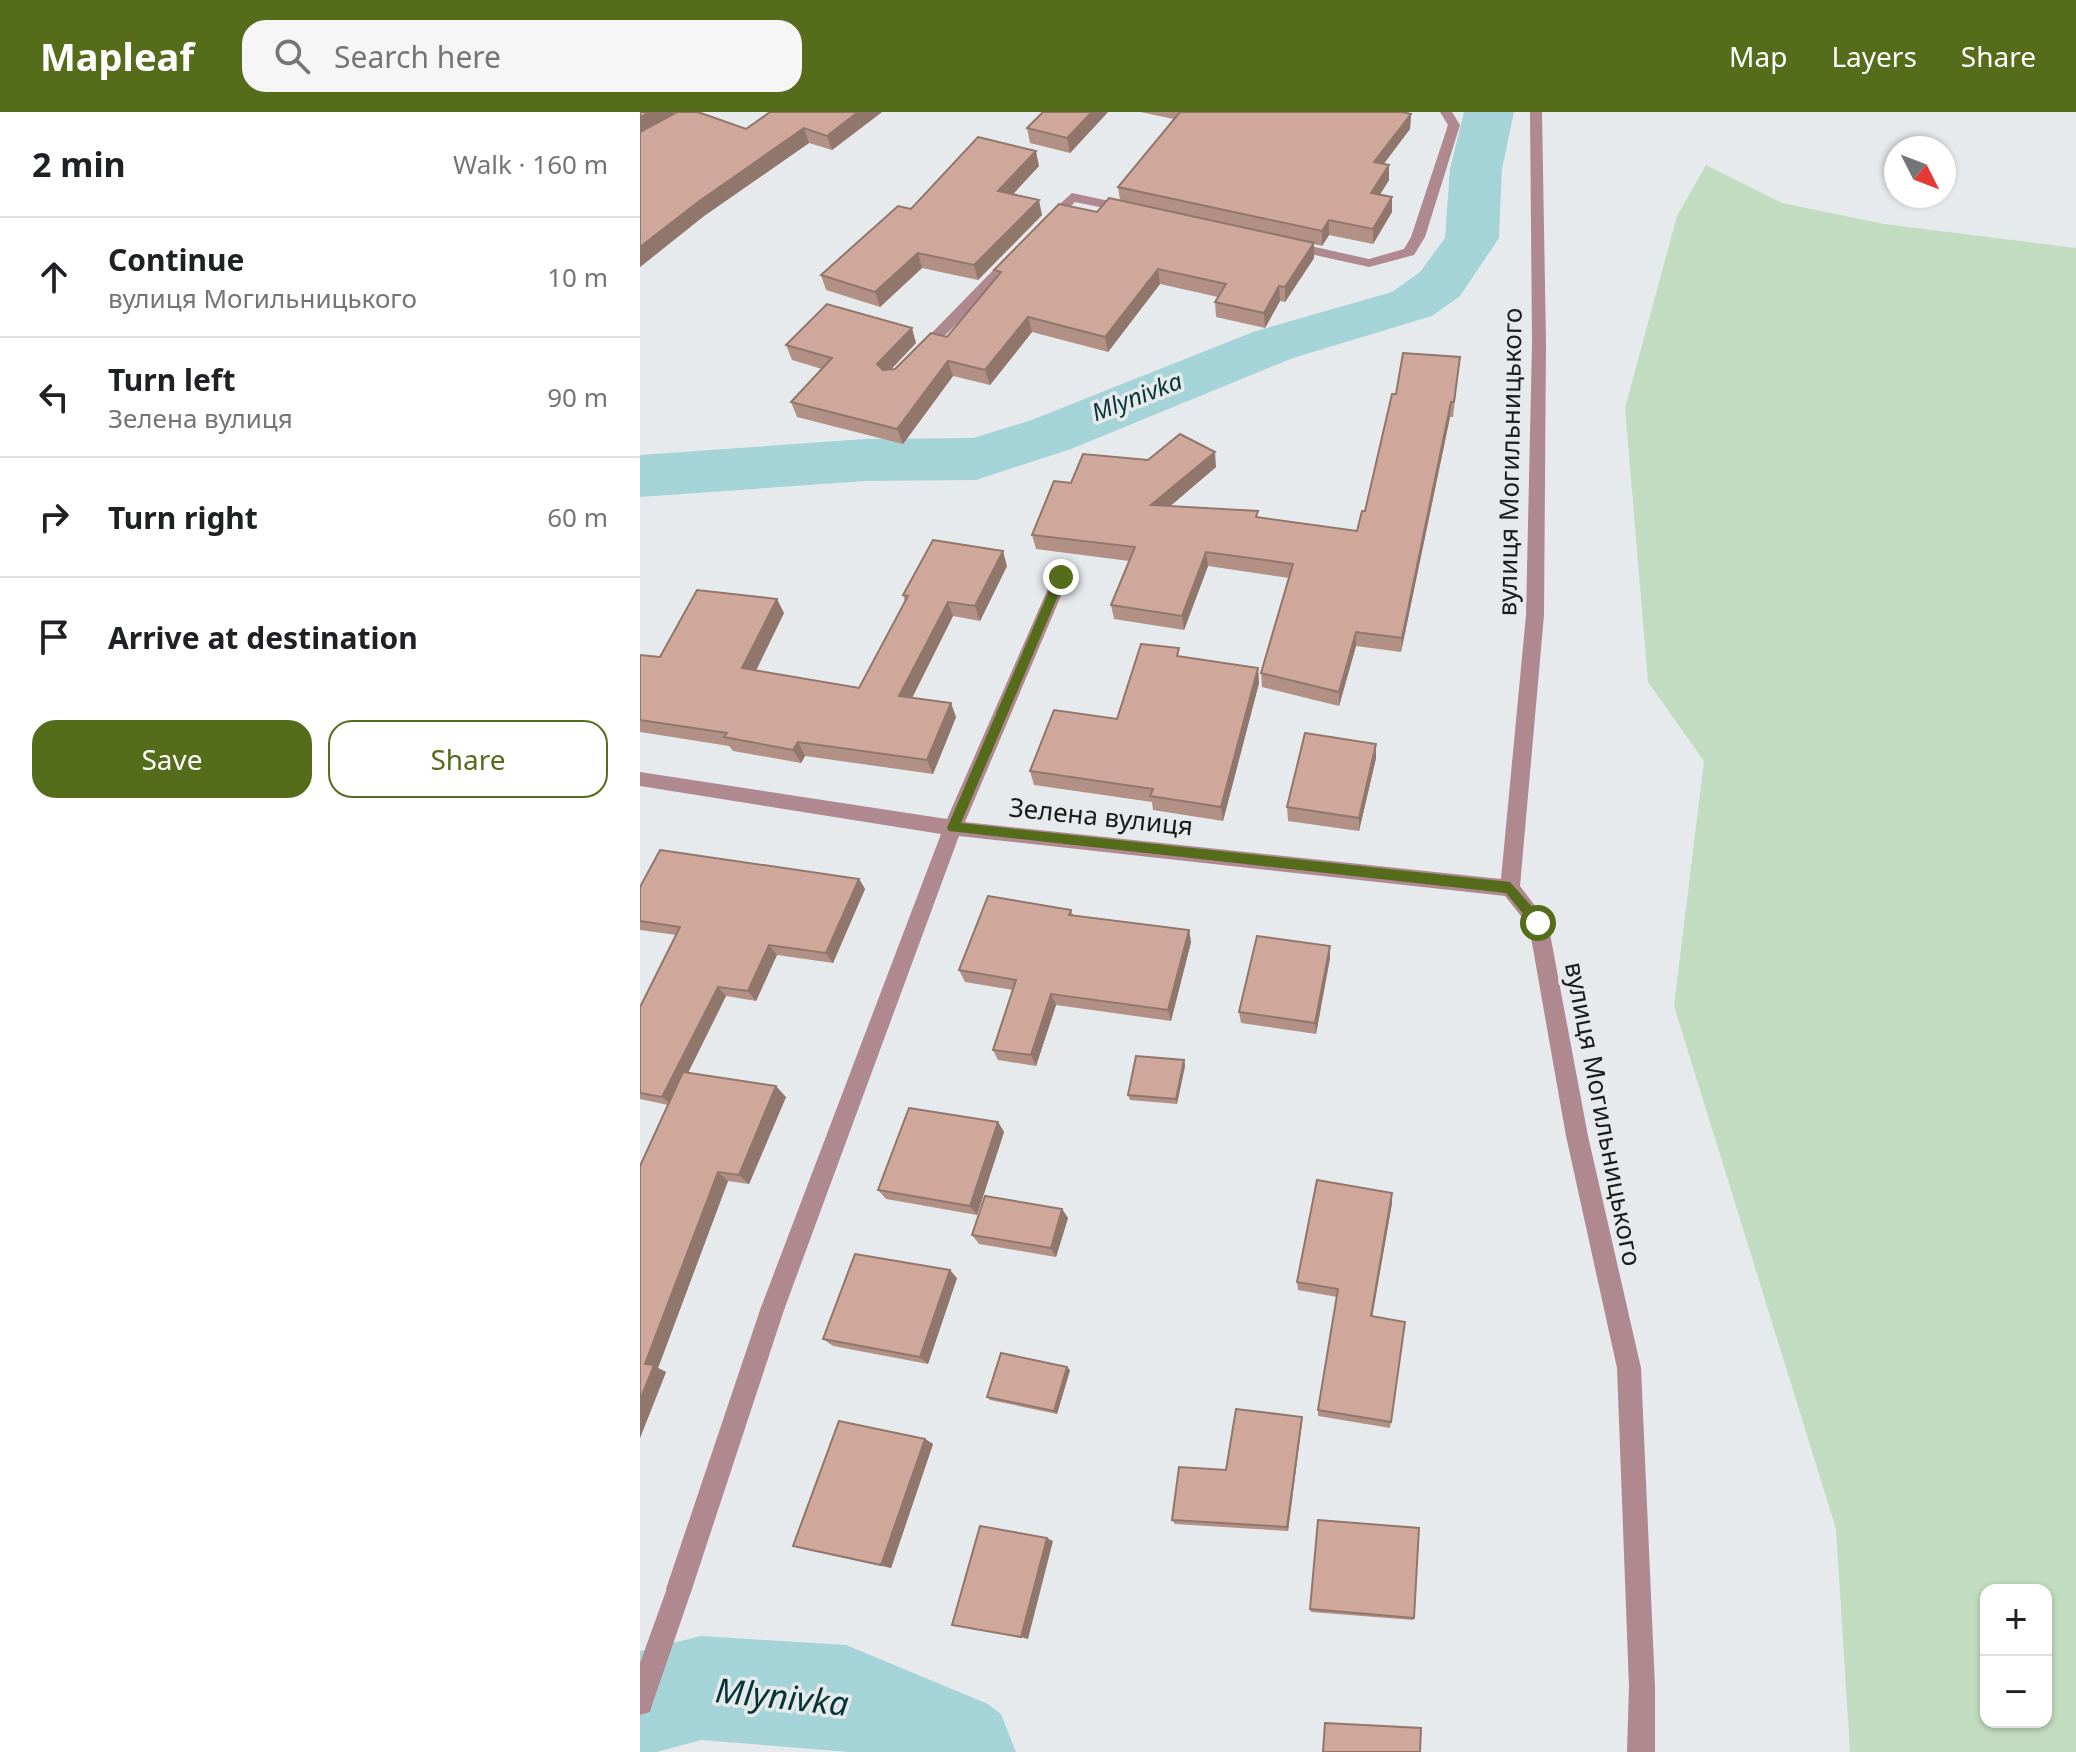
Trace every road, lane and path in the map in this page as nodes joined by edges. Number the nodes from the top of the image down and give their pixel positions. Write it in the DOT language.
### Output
graph roads {
  1 [pos="1446,112"];
  2 [pos="1536,112"];
  3 [pos="1150,214"];
  4 [pos="1039,231"];
  5 [pos="1275,242"];
  6 [pos="1028,243"];
  7 [pos="905,368"];
  8 [pos="1061,577"];
  9 [pos="640,779"];
  10 [pos="953,828"];
  11 [pos="1510,888"];
  12 [pos="640,1702"];
  13 [pos="1641,1752"];
  1 -- 5 [label="street"];
  2 -- 11 [label="street, вулиця Могильницького"];
  3 -- 4 [label="street"];
  6 -- 7 [label="street"];
  8 -- 10 [label="street"];
  9 -- 10 [label="street, Зелена вулиця"];
  10 -- 11 [label="street, Зелена вулиця"];
  10 -- 12 [label="street"];
  11 -- 13 [label="street, вулиця Могильницького"];
}
